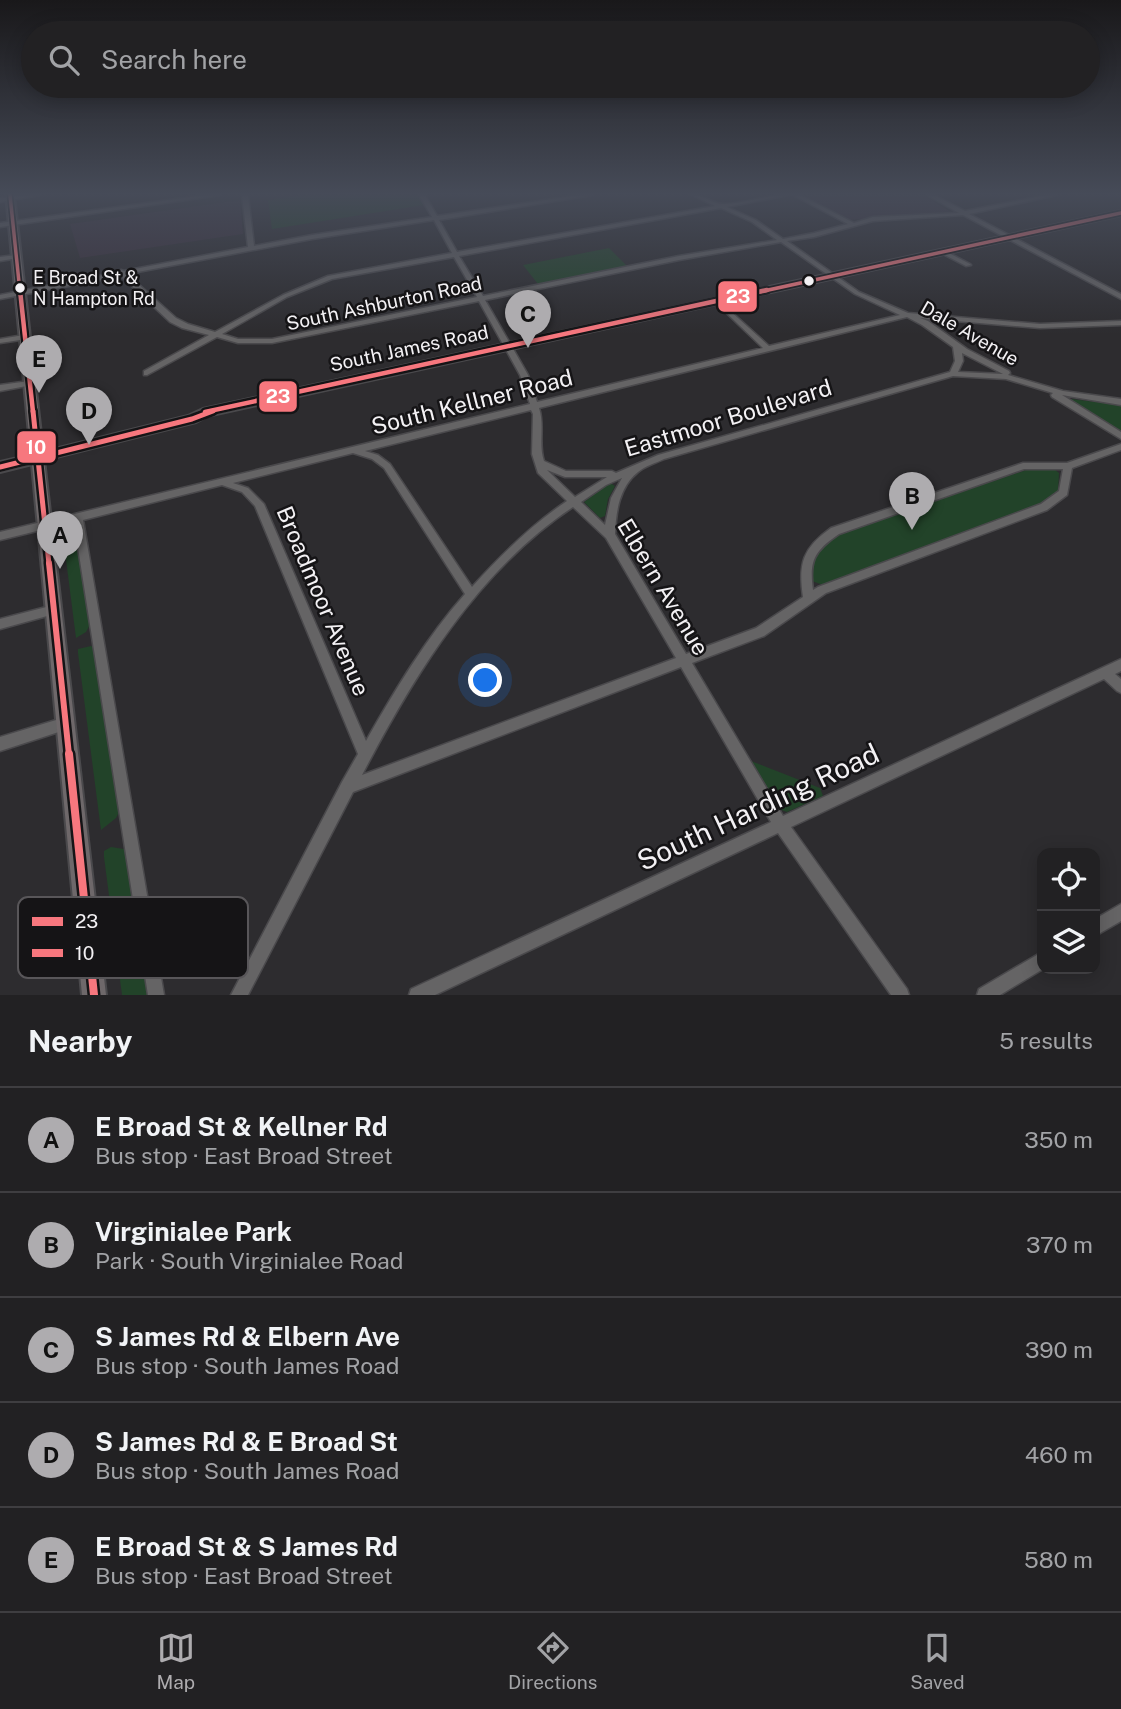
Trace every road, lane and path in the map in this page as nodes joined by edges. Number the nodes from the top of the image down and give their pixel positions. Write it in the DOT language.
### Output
graph roads {
  1 [pos="15,241"];
  2 [pos="250,241"];
  3 [pos="291,241"];
  4 [pos="448,241"];
  5 [pos="521,241"];
  6 [pos="776,241"];
  7 [pos="785,241"];
  8 [pos="988,241"];
  9 [pos="1015,241"];
  10 [pos="251,248"];
  11 [pos="943,252"];
  12 [pos="455,253"];
  13 [pos="16,257"];
  14 [pos="0,259"];
  15 [pos="968,265"];
  16 [pos="121,272"];
  17 [pos="832,276"];
  18 [pos="20,293"];
  19 [pos="0,297"];
  20 [pos="1121,297"];
  21 [pos="480,299"];
  22 [pos="717,301"];
  23 [pos="908,315"];
  24 [pos="958,320"];
  25 [pos="1121,323"];
  26 [pos="214,335"];
  27 [pos="942,335"];
  28 [pos="24,337"];
  29 [pos="0,341"];
  30 [pos="509,346"];
  31 [pos="957,346"];
  32 [pos="768,349"];
  33 [pos="147,373"];
  34 [pos="953,374"];
  35 [pos="29,383"];
  36 [pos="1029,383"];
  37 [pos="0,388"];
  38 [pos="1121,402"];
  39 [pos="535,406"];
  40 [pos="1121,436"];
  41 [pos="1121,447"];
  42 [pos="355,451"];
  43 [pos="36,453"];
  44 [pos="0,458"];
  45 [pos="539,463"];
  46 [pos="640,464"];
  47 [pos="1068,466"];
  48 [pos="0,467"];
  49 [pos="617,474"];
  50 [pos="223,484"];
  51 [pos="572,499"];
  52 [pos="78,518"];
  53 [pos="45,525"];
  54 [pos="610,535"];
  55 [pos="0,536"];
  56 [pos="471,594"];
  57 [pos="808,597"];
  58 [pos="54,610"];
  59 [pos="0,625"];
  60 [pos="683,661"];
  61 [pos="1121,665"];
  62 [pos="1105,672"];
  63 [pos="1121,687"];
  64 [pos="66,723"];
  65 [pos="0,744"];
  66 [pos="365,754"];
  67 [pos="347,787"];
  68 [pos="780,826"];
  69 [pos="84,897"];
  70 [pos="140,897"];
  71 [pos="1121,912"];
  72 [pos="1100,925"];
  73 [pos="1037,963"];
  74 [pos="248,978"];
  75 [pos="248,978"];
  76 [pos="239,995"];
  77 [pos="417,995"];
  78 [pos="901,995"];
  79 [pos="985,995"];
  1 -- 13 [label="main road"];
  2 -- 10 [label="street"];
  3 -- 10 [label="street"];
  4 -- 12 [label="street"];
  5 -- 12 [label="street"];
  6 -- 21 [label="street, South Ashburton Road"];
  7 -- 17 [label="street, Dale Avenue"];
  8 -- 11 [label="main road, South James Road"];
  9 -- 20 [label="street"];
  10 -- 16 [label="street"];
  11 -- 15 [label="street"];
  11 -- 17 [label="main road, South James Road"];
  12 -- 21 [label="street"];
  12 -- 26 [label="street"];
  13 -- 14 [label="street"];
  13 -- 18 [label="main road"];
  16 -- 18 [label="street"];
  16 -- 26 [label="street"];
  17 -- 22 [label="main road, South James Road"];
  17 -- 23 [label="street, Dale Avenue"];
  18 -- 19 [label="street"];
  18 -- 28 [label="main road"];
  21 -- 26 [label="street, South Ashburton Road"];
  21 -- 30 [label="street"];
  22 -- 30 [label="main road, South James Road"];
  22 -- 32 [label="street"];
  23 -- 24 [label="street"];
  23 -- 27 [label="street, Dale Avenue"];
  23 -- 32 [label="street, South Kellner Road"];
  24 -- 25 [label="street"];
  24 -- 27 [label="street"];
  26 -- 33 [label="street"];
  27 -- 31 [label="street, Dale Avenue"];
  28 -- 29 [label="street"];
  28 -- 35 [label="main road"];
  30 -- 39 [label="street"];
  30 -- 43 [label="main road, South James Road"];
  31 -- 34 [label="street"];
  31 -- 36 [label="street, Dale Avenue"];
  32 -- 39 [label="street, South Kellner Road"];
  34 -- 36 [label="street, Eastmoor Boulevard"];
  34 -- 46 [label="street, Eastmoor Boulevard"];
  35 -- 37 [label="street"];
  35 -- 43 [label="main road"];
  36 -- 38 [label="street, Eastmoor Boulevard"];
  36 -- 40 [label="street, Dale Avenue"];
  39 -- 42 [label="street, South Kellner Road"];
  39 -- 45 [label="street"];
  41 -- 47 [label="street"];
  42 -- 50 [label="street, South Kellner Road"];
  42 -- 56 [label="street"];
  43 -- 44 [label="main road"];
  43 -- 48 [label="main road"];
  43 -- 53 [label="main road"];
  45 -- 49 [label="street"];
  45 -- 51 [label="street, Elbern Avenue"];
  46 -- 49 [label="street, Eastmoor Boulevard"];
  46 -- 54 [label="street"];
  47 -- 57 [label="street"];
  47 -- 57 [label="street"];
  49 -- 51 [label="street, Eastmoor Boulevard"];
  50 -- 52 [label="street, South Kellner Road"];
  50 -- 66 [label="street, Broadmoor Avenue"];
  51 -- 54 [label="street, Elbern Avenue"];
  51 -- 56 [label="street, Eastmoor Boulevard"];
  52 -- 53 [label="street, South Kellner Road"];
  52 -- 70 [label="street"];
  53 -- 55 [label="street, South Kellner Road"];
  53 -- 58 [label="main road"];
  54 -- 60 [label="street, Elbern Avenue"];
  56 -- 66 [label="street, Eastmoor Boulevard"];
  57 -- 60 [label="street"];
  58 -- 59 [label="street"];
  58 -- 64 [label="main road"];
  60 -- 67 [label="street"];
  60 -- 68 [label="street, Elbern Avenue"];
  61 -- 62 [label="street, South Harding Road"];
  62 -- 63 [label="street"];
  62 -- 68 [label="street, South Harding Road"];
  64 -- 65 [label="street"];
  64 -- 69 [label="main road"];
  66 -- 67 [label="street, Eastmoor Boulevard"];
  67 -- 75 [label="street, Eastmoor Boulevard"];
  68 -- 77 [label="street, South Harding Road"];
  68 -- 78 [label="street, Elbern Avenue"];
  71 -- 72 [label="street"];
  73 -- 79 [label="street"];
  74 -- 76 [label="street, Eastmoor Boulevard"];
}
